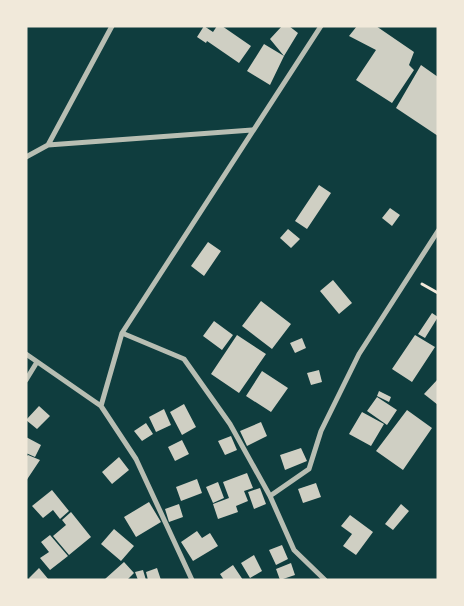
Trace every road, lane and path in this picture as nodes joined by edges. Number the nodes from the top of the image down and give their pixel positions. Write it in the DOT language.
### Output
graph roads {
  1 [pos="112,26"];
  2 [pos="321,26"];
  3 [pos="252,130"];
  4 [pos="48,145"];
  5 [pos="26,157"];
  6 [pos="438,232"];
  7 [pos="122,333"];
  8 [pos="26,354"];
  9 [pos="37,362"];
  10 [pos="26,380"];
  11 [pos="102,406"];
  12 [pos="270,496"];
  13 [pos="323,578"];
  14 [pos="192,580"];
  15 [pos="315,580"];
  1 -- 4 [label="street"];
  2 -- 3 [label="street"];
  3 -- 4 [label="street"];
  3 -- 7 [label="street"];
  4 -- 5 [label="street"];
  6 -- 12 [label="street"];
  7 -- 11 [label="street"];
  7 -- 12 [label="street"];
  8 -- 9 [label="street"];
  9 -- 10 [label="street"];
  9 -- 11 [label="street"];
  11 -- 14 [label="street"];
  12 -- 13 [label="street"];
  13 -- 15 [label="street"];
}
